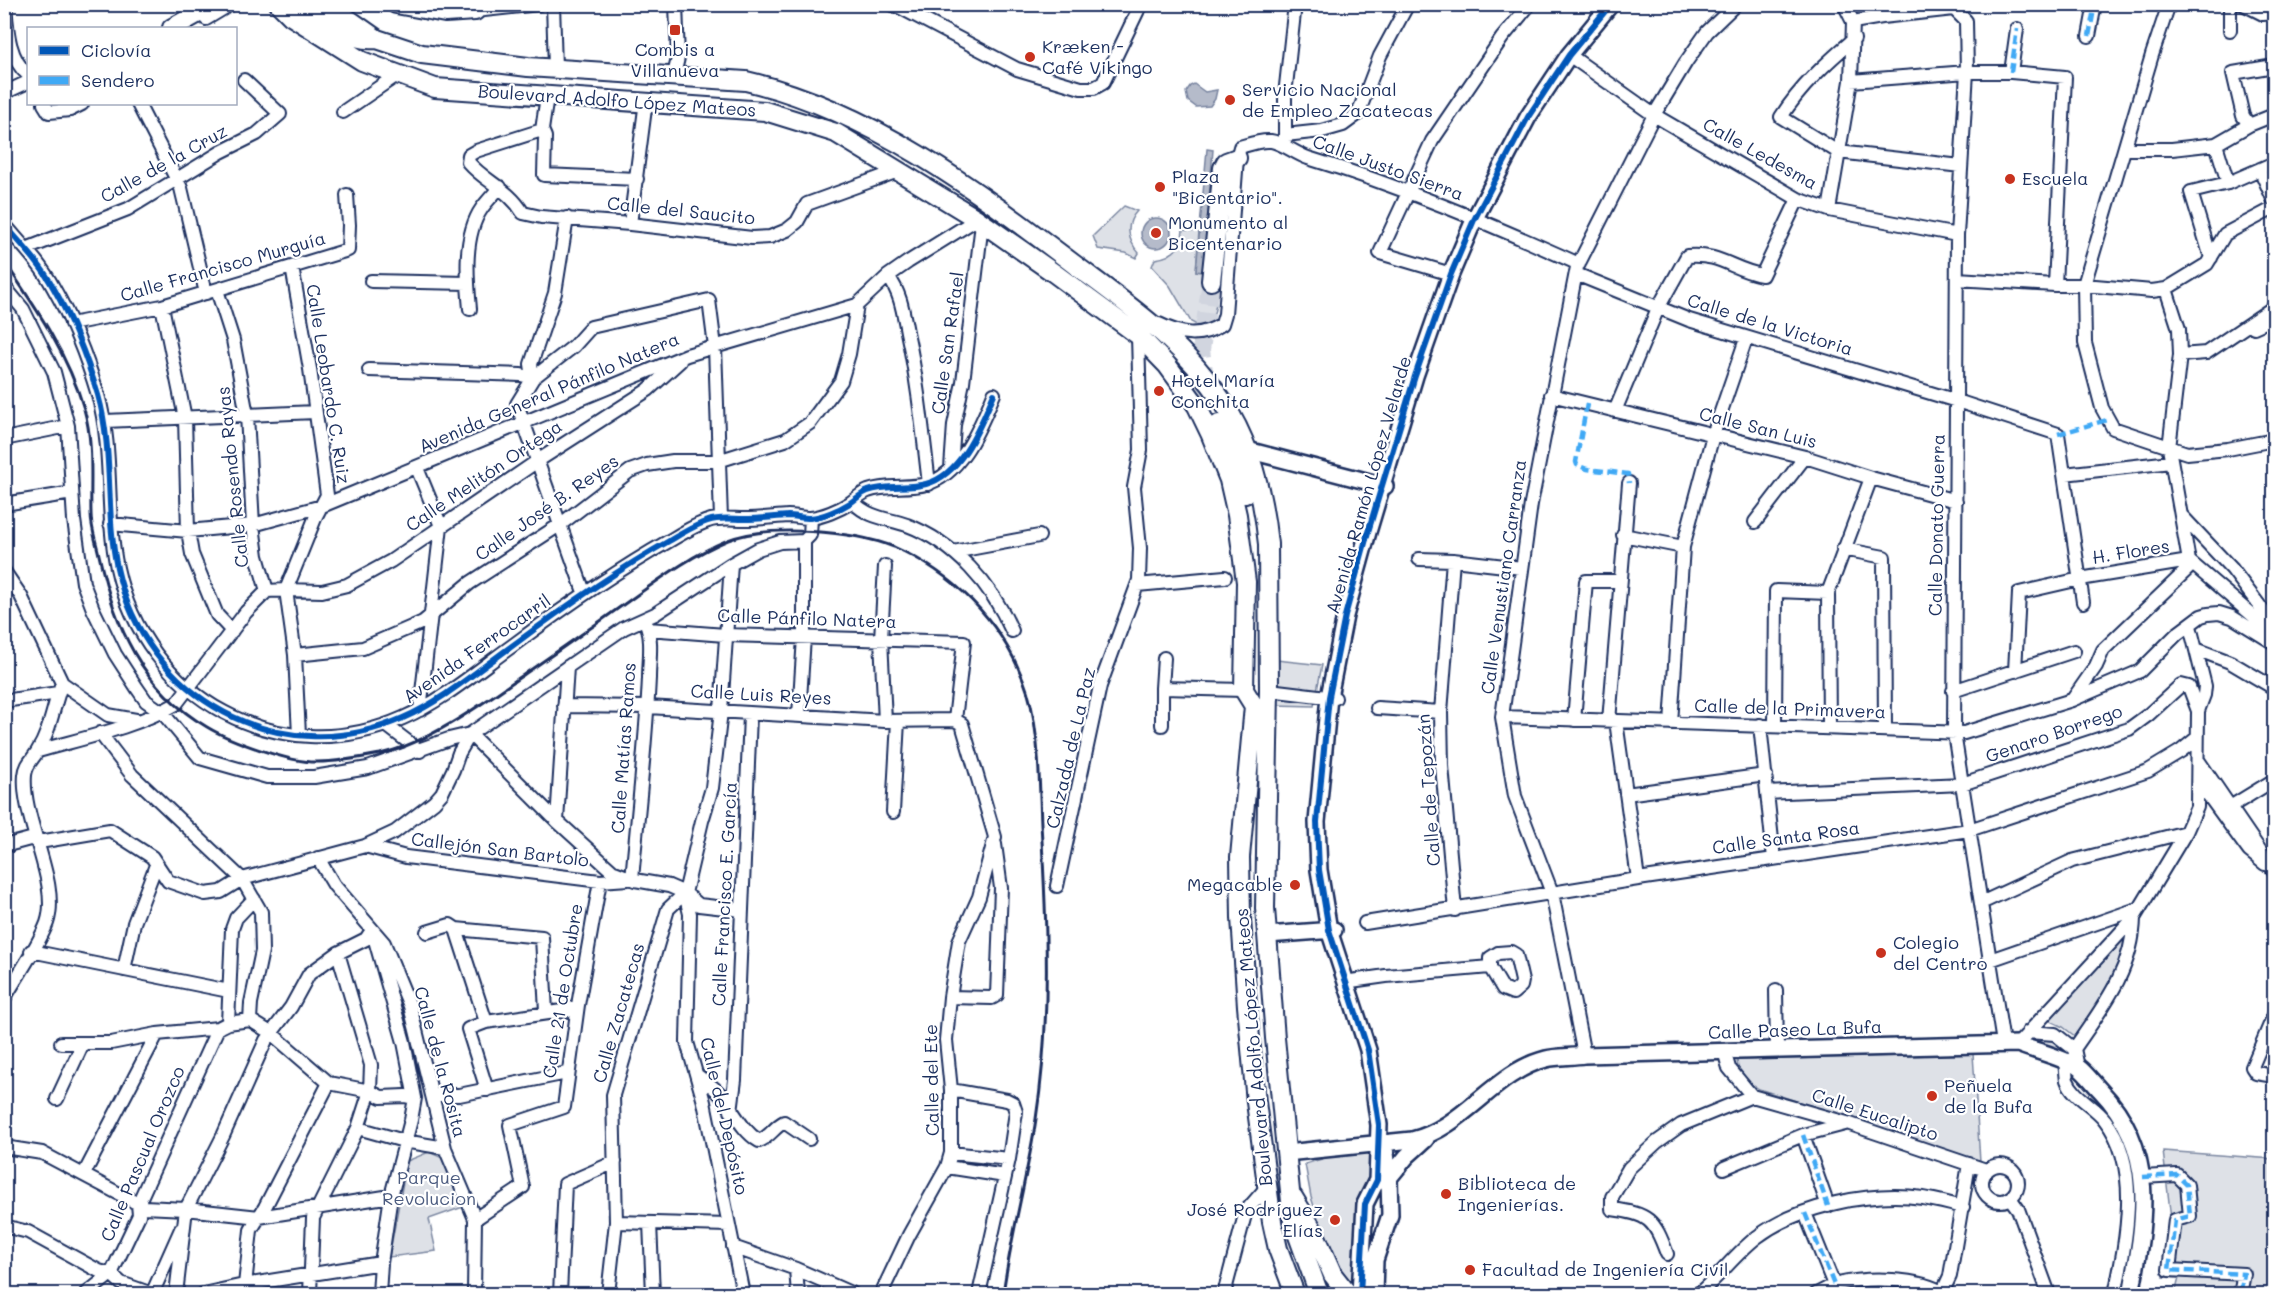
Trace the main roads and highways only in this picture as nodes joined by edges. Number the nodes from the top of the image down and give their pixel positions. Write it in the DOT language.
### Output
graph roads {
  1 [pos="215,4"];
  2 [pos="279,4"];
  3 [pos="303,4"];
  4 [pos="396,4"];
  5 [pos="328,5"];
  6 [pos="474,11"];
  7 [pos="174,27"];
  8 [pos="377,39"];
  9 [pos="836,133"];
  10 [pos="1237,158"];
  11 [pos="1023,240"];
  12 [pos="1211,282"];
  13 [pos="1215,414"];
  14 [pos="1246,582"];
  15 [pos="1289,1190"];
  16 [pos="1295,1294"];
  17 [pos="1318,1294"];
  18 [pos="1348,1294"];
  1 -- 7 [label="main road"];
  2 -- 9 [label="main road, Boulevard Adolfo López Mateos"];
  3 -- 8 [label="main road"];
  4 -- 6 [label="main road"];
  5 -- 8 [label="main road, Boulevard Adolfo López Mateos"];
  8 -- 15 [label="main road, Boulevard Adolfo López Mateos"];
  9 -- 11 [label="main road"];
  9 -- 14 [label="main road, Boulevard Adolfo López Mateos"];
  10 -- 12 [label="main road"];
  13 -- 14 [label="main road"];
  14 -- 16 [label="main road, Boulevard Adolfo López Mateos"];
  15 -- 17 [label="main road, Boulevard Adolfo López Mateos"];
  15 -- 18 [label="main road"];
}
